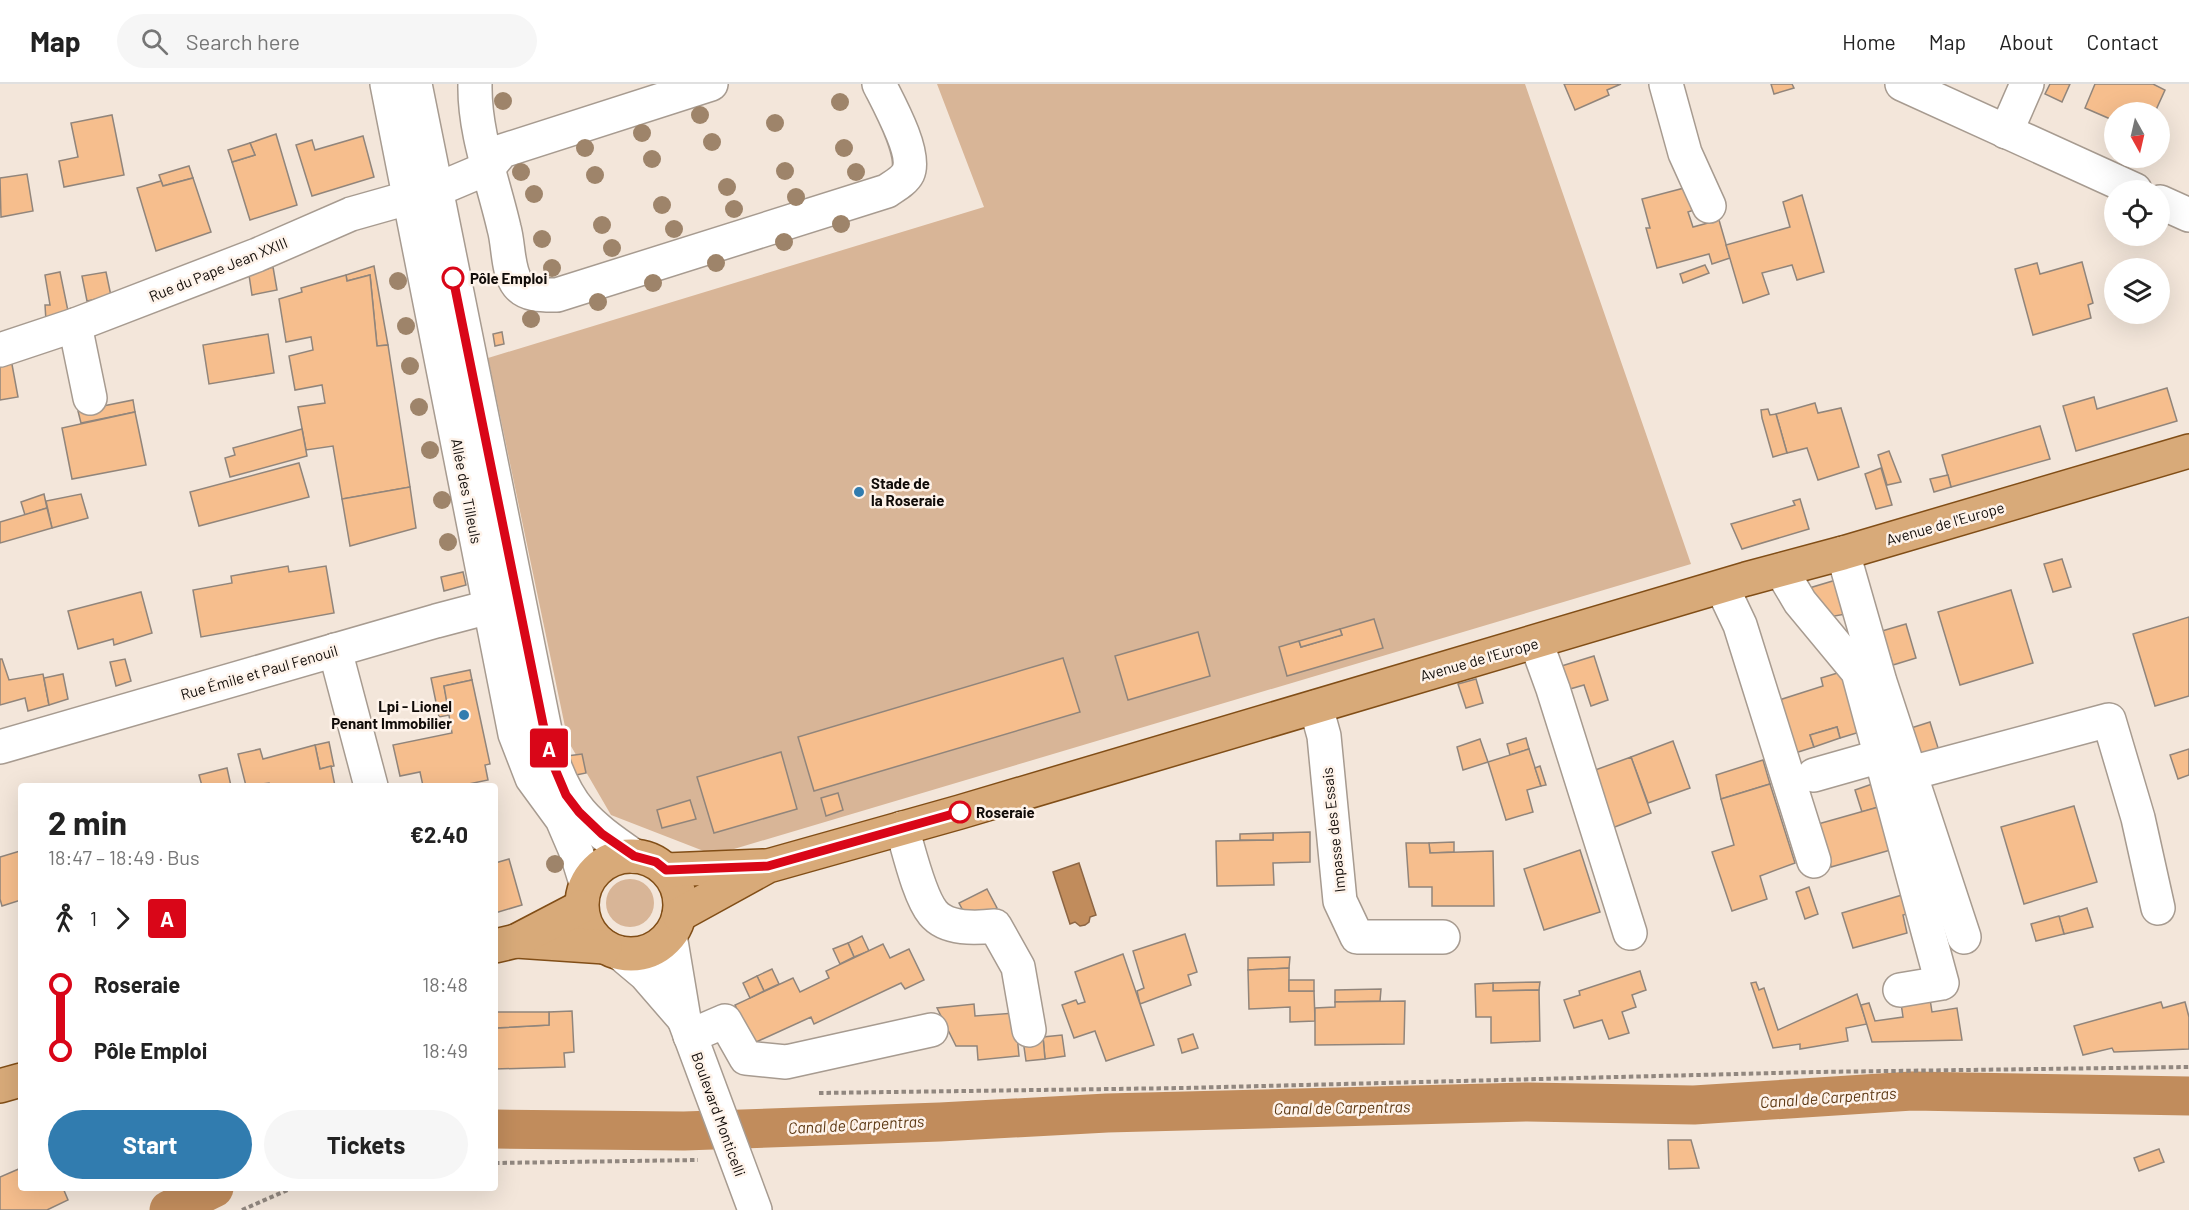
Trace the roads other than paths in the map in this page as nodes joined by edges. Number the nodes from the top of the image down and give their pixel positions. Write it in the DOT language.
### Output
graph roads {
  1 [pos="387,84"];
  2 [pos="415,84"];
  3 [pos="475,84"];
  4 [pos="711,84"];
  5 [pos="879,84"];
  6 [pos="1666,84"];
  7 [pos="1902,84"];
  8 [pos="2027,84"];
  9 [pos="2006,132"];
  10 [pos="488,168"];
  11 [pos="2113,180"];
  12 [pos="423,194"];
  13 [pos="1709,206"];
  14 [pos="2170,206"];
  15 [pos="2189,215"];
  16 [pos="75,325"];
  17 [pos="0,350"];
  18 [pos="90,398"];
  19 [pos="2189,451"];
  20 [pos="1843,553"];
  21 [pos="1781,570"];
  22 [pos="1722,587"];
  23 [pos="504,603"];
  24 [pos="1536,642"];
  25 [pos="335,650"];
  26 [pos="1316,706"];
  27 [pos="0,747"];
  28 [pos="1881,756"];
  29 [pos="1911,773"];
  30 [pos="1814,775"];
  31 [pos="370,783"];
  32 [pos="902,828"];
  33 [pos="634,856"];
  34 [pos="1814,861"];
  35 [pos="768,866"];
  36 [pos="666,870"];
  37 [pos="584,895"];
  38 [pos="2158,908"];
  39 [pos="674,925"];
  40 [pos="1630,933"];
  41 [pos="1443,937"];
  42 [pos="1964,937"];
  43 [pos="506,944"];
  44 [pos="612,950"];
  45 [pos="1900,990"];
  46 [pos="687,1027"];
  47 [pos="931,1030"];
  48 [pos="1029,1030"];
  49 [pos="18,1081"];
  50 [pos="0,1086"];
  51 [pos="755,1210"];
  1 -- 12 [label="street, Allée des Tilleuls"];
  2 -- 12 [label="street, Allée des Tilleuls"];
  3 -- 10 [label="street"];
  4 -- 10 [label="street, Rue du Pape Jean XXIII"];
  5 -- 10 [label="street"];
  6 -- 13 [label="street"];
  7 -- 9 [label="street"];
  8 -- 9 [label="street"];
  9 -- 11 [label="street"];
  10 -- 12 [label="street, Rue du Pape Jean XXIII"];
  12 -- 16 [label="street, Rue du Pape Jean XXIII"];
  12 -- 23 [label="street, Allée des Tilleuls"];
  14 -- 15 [label="street"];
  16 -- 17 [label="street, Rue du Pape Jean XXIII"];
  16 -- 18 [label="street"];
  19 -- 20 [label="main road, Avenue de l'Europe"];
  20 -- 21 [label="main road, Avenue de l'Europe"];
  20 -- 29 [label="street"];
  21 -- 22 [label="main road, Avenue de l'Europe"];
  21 -- 28 [label="street"];
  22 -- 24 [label="main road, Avenue de l'Europe"];
  22 -- 34 [label="street"];
  23 -- 25 [label="street, Rue Émile et Paul Fenouil"];
  23 -- 33 [label="street, Allée des Tilleuls"];
  23 -- 37 [label="street, Allée des Tilleuls"];
  24 -- 26 [label="main road, Avenue de l'Europe"];
  24 -- 40 [label="street"];
  25 -- 27 [label="street, Rue Émile et Paul Fenouil"];
  25 -- 31 [label="street"];
  26 -- 32 [label="main road, Avenue de l'Europe"];
  26 -- 41 [label="street, Impasse des Essais"];
  28 -- 30 [label="street"];
  28 -- 45 [label="street"];
  29 -- 38 [label="street"];
  29 -- 42 [label="street"];
  32 -- 35 [label="main road, Avenue de l'Europe"];
  32 -- 48 [label="street"];
  33 -- 36 [label="main road"];
  33 -- 37 [label="main road"];
  35 -- 36 [label="main road, Avenue de l'Europe"];
  35 -- 39 [label="main road, Avenue de l'Europe"];
  36 -- 39 [label="main road"];
  37 -- 43 [label="main road"];
  37 -- 44 [label="main road"];
  39 -- 44 [label="main road"];
  39 -- 46 [label="street, Boulevard Monticelli"];
  43 -- 44 [label="main road"];
  44 -- 46 [label="street, Boulevard Monticelli"];
  46 -- 47 [label="street"];
  46 -- 51 [label="street, Boulevard Monticelli"];
  49 -- 50 [label="main road"];
}
